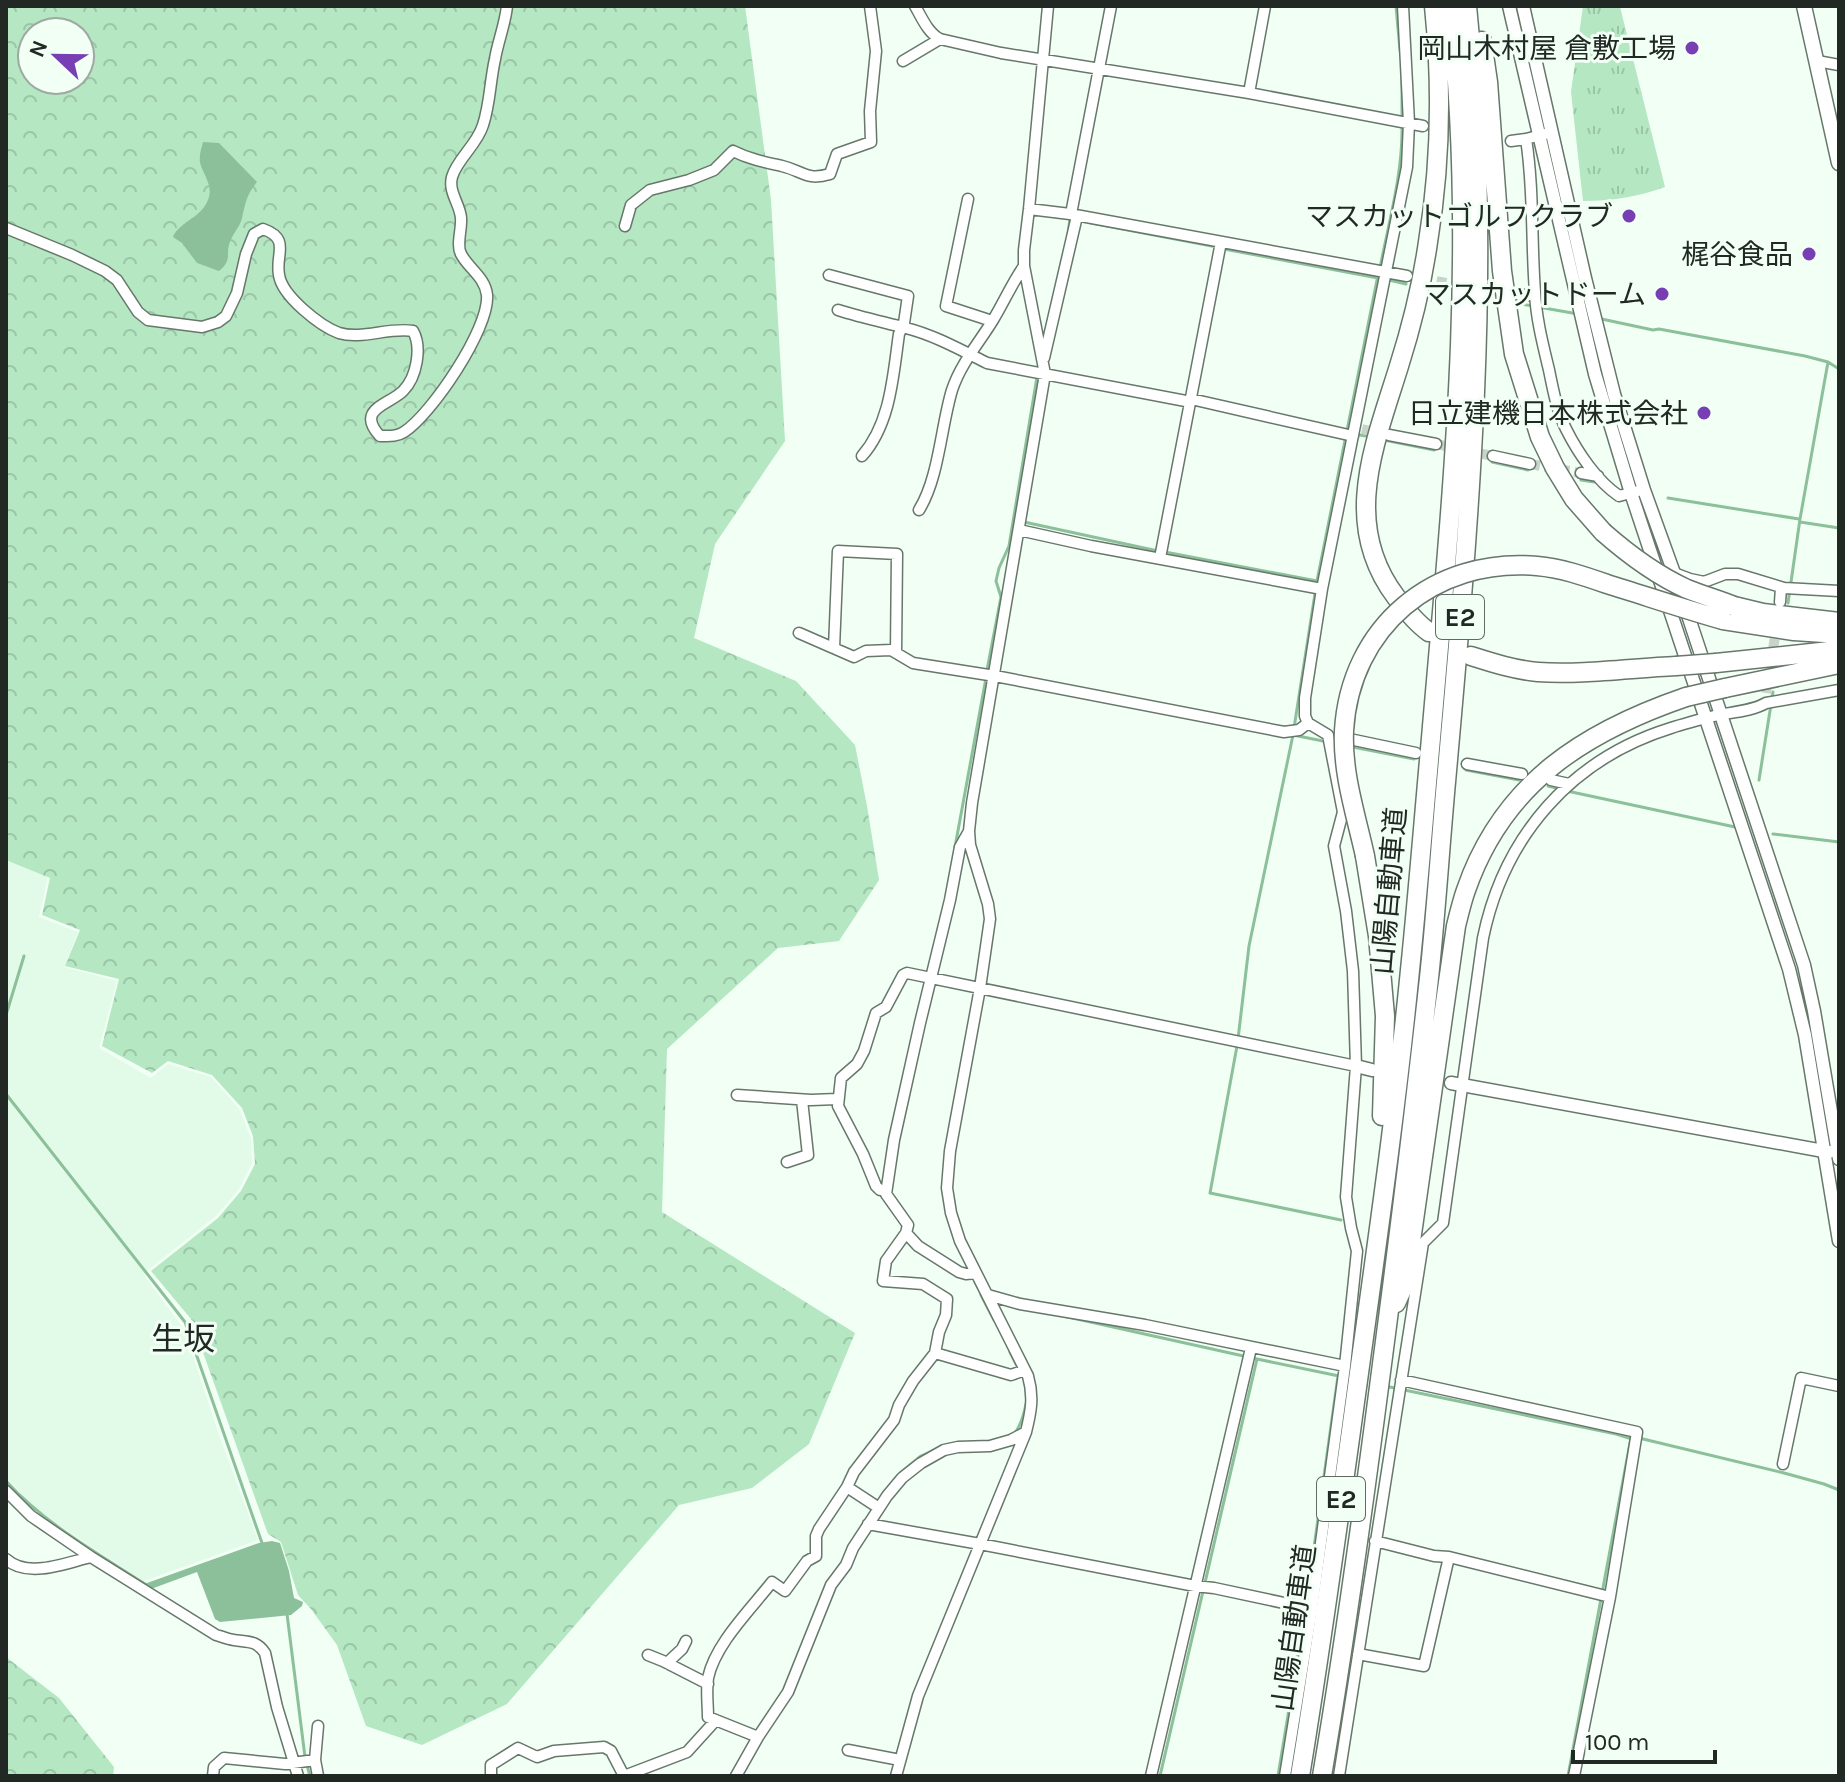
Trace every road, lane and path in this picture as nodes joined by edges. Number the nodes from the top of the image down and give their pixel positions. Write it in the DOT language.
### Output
graph roads {
  1 [pos="507,6"];
  2 [pos="870,6"];
  3 [pos="915,6"];
  4 [pos="1048,6"];
  5 [pos="1111,6"];
  6 [pos="1265,6"];
  7 [pos="1403,6"];
  8 [pos="1434,6"];
  9 [pos="1450,6"];
  10 [pos="1467,6"];
  11 [pos="1476,6"];
  12 [pos="1509,6"];
  13 [pos="1523,6"];
  14 [pos="1804,6"];
  15 [pos="940,39"];
  16 [pos="1043,60"];
  17 [pos="903,61"];
  18 [pos="1817,61"];
  19 [pos="1839,65"];
  20 [pos="1096,68"];
  21 [pos="1249,93"];
  22 [pos="1404,122"];
  23 [pos="1423,126"];
  24 [pos="1552,132"];
  25 [pos="1532,137"];
  26 [pos="1511,141"];
  27 [pos="1839,163"];
  28 [pos="968,199"];
  29 [pos="1029,209"];
  30 [pos="1071,214"];
  31 [pos="625,226"];
  32 [pos="6,228"];
  33 [pos="1221,246"];
  34 [pos="1024,266"];
  35 [pos="829,275"];
  36 [pos="1383,275"];
  37 [pos="1407,276"];
  38 [pos="1519,295"];
  39 [pos="1536,303"];
  40 [pos="838,310"];
  41 [pos="992,321"];
  42 [pos="903,327"];
  43 [pos="969,354"];
  44 [pos="1044,359"];
  45 [pos="1045,374"];
  46 [pos="1191,401"];
  47 [pos="1352,432"];
  48 [pos="1389,435"];
  49 [pos="1436,444"];
  50 [pos="862,456"];
  51 [pos="1493,456"];
  52 [pos="1530,464"];
  53 [pos="1581,473"];
  54 [pos="1598,476"];
  55 [pos="1638,491"];
  56 [pos="919,510"];
  57 [pos="1020,525"];
  58 [pos="1161,554"];
  59 [pos="1674,573"];
  60 [pos="1318,588"];
  61 [pos="1787,589"];
  62 [pos="1839,591"];
  63 [pos="1780,602"];
  64 [pos="1729,613"];
  65 [pos="1839,622"];
  66 [pos="1429,632"];
  67 [pos="799,633"];
  68 [pos="1839,634"];
  69 [pos="834,648"];
  70 [pos="1839,650"];
  71 [pos="896,653"];
  72 [pos="1471,656"];
  73 [pos="1839,664"];
  74 [pos="990,675"];
  75 [pos="1839,690"];
  76 [pos="1720,715"];
  77 [pos="1706,718"];
  78 [pos="1308,723"];
  79 [pos="1328,735"];
  80 [pos="1416,753"];
  81 [pos="1467,764"];
  82 [pos="1522,774"];
  83 [pos="1551,780"];
  84 [pos="1566,788"];
  85 [pos="969,831"];
  86 [pos="930,977"];
  87 [pos="980,988"];
  88 [pos="1356,1066"];
  89 [pos="1372,1070"];
  90 [pos="1457,1084"];
  91 [pos="737,1095"];
  92 [pos="837,1099"];
  93 [pos="802,1100"];
  94 [pos="1824,1151"];
  95 [pos="1839,1155"];
  96 [pos="787,1162"];
  97 [pos="884,1190"];
  98 [pos="1380,1222"];
  99 [pos="1406,1227"];
  100 [pos="907,1230"];
  101 [pos="1839,1241"];
  102 [pos="976,1273"];
  103 [pos="988,1295"];
  104 [pos="935,1353"];
  105 [pos="1249,1354"];
  106 [pos="1022,1371"];
  107 [pos="1344,1374"];
  108 [pos="1400,1386"];
  109 [pos="1839,1386"];
  110 [pos="1026,1432"];
  111 [pos="1783,1464"];
  112 [pos="847,1487"];
  113 [pos="6,1491"];
  114 [pos="877,1506"];
  115 [pos="868,1524"];
  116 [pos="1375,1541"];
  117 [pos="980,1544"];
  118 [pos="91,1557"];
  119 [pos="1449,1557"];
  120 [pos="6,1559"];
  121 [pos="1200,1587"];
  122 [pos="1605,1596"];
  123 [pos="1307,1608"];
  124 [pos="686,1641"];
  125 [pos="1358,1654"];
  126 [pos="648,1655"];
  127 [pos="667,1663"];
  128 [pos="708,1684"];
  129 [pos="716,1720"];
  130 [pos="318,1726"];
  131 [pos="755,1736"];
  132 [pos="848,1750"];
  133 [pos="900,1760"];
  134 [pos="306,1762"];
  135 [pos="213,1776"];
  136 [pos="298,1776"];
  137 [pos="318,1776"];
  138 [pos="491,1776"];
  139 [pos="624,1776"];
  140 [pos="736,1776"];
  141 [pos="896,1776"];
  142 [pos="1151,1776"];
  143 [pos="1285,1776"];
  144 [pos="1300,1776"];
  145 [pos="1322,1776"];
  146 [pos="1339,1776"];
  147 [pos="1574,1776"];
  1 -- 32 [label="street"];
  2 -- 31 [label="street"];
  3 -- 15 [label="street"];
  4 -- 16 [label="street"];
  5 -- 20 [label="street"];
  6 -- 21 [label="street"];
  7 -- 22 [label="street"];
  8 -- 66 [label="highway"];
  9 -- 98 [label="highway, 山陽自動車道 / E2"];
  10 -- 99 [label="highway, 山陽自動車道 / E2"];
  11 -- 64 [label="highway, bridge"];
  12 -- 25 [label="street"];
  13 -- 24 [label="street"];
  14 -- 18 [label="main road"];
  15 -- 16 [label="street"];
  15 -- 17 [label="street"];
  16 -- 20 [label="street"];
  16 -- 29 [label="street"];
  18 -- 19 [label="street"];
  18 -- 27 [label="main road"];
  20 -- 21 [label="street"];
  20 -- 30 [label="street"];
  21 -- 22 [label="street"];
  22 -- 23 [label="street"];
  22 -- 36 [label="street"];
  24 -- 25 [label="street"];
  24 -- 55 [label="street"];
  25 -- 26 [label="street"];
  25 -- 39 [label="street"];
  25 -- 55 [label="street"];
  28 -- 41 [label="street"];
  29 -- 30 [label="street"];
  29 -- 34 [label="street"];
  30 -- 33 [label="street"];
  30 -- 44 [label="street"];
  33 -- 36 [label="street"];
  33 -- 46 [label="street"];
  34 -- 41 [label="street"];
  34 -- 44 [label="street"];
  35 -- 42 [label="street"];
  36 -- 37 [label="street"];
  36 -- 47 [label="street"];
  38 -- 39 [label="street"];
  39 -- 54 [label="street"];
  40 -- 42 [label="street"];
  41 -- 43 [label="street"];
  42 -- 43 [label="street"];
  42 -- 50 [label="street"];
  43 -- 45 [label="street"];
  43 -- 56 [label="street"];
  44 -- 45 [label="street"];
  45 -- 46 [label="street"];
  45 -- 57 [label="street"];
  46 -- 47 [label="street"];
  46 -- 58 [label="street"];
  47 -- 60 [label="street"];
  48 -- 49 [label="street"];
  51 -- 52 [label="street"];
  53 -- 54 [label="street"];
  54 -- 55 [label="street"];
  55 -- 59 [label="street"];
  55 -- 77 [label="street"];
  57 -- 58 [label="street"];
  57 -- 74 [label="street"];
  58 -- 60 [label="street"];
  59 -- 61 [label="street"];
  59 -- 76 [label="street"];
  60 -- 78 [label="street"];
  61 -- 62 [label="street"];
  61 -- 63 [label="street"];
  64 -- 65 [label="highway"];
  64 -- 68 [label="highway"];
  64 -- 98 [label="highway, bridge"];
  67 -- 69 [label="street"];
  69 -- 71 [label="street"];
  69 -- 71 [label="street"];
  70 -- 72 [label="highway, bridge"];
  71 -- 74 [label="street"];
  73 -- 99 [label="highway, bridge"];
  74 -- 78 [label="street"];
  74 -- 85 [label="street"];
  75 -- 76 [label="street"];
  76 -- 77 [label="street"];
  76 -- 95 [label="street"];
  77 -- 84 [label="street"];
  77 -- 94 [label="street"];
  78 -- 79 [label="street"];
  79 -- 80 [label="street"];
  79 -- 88 [label="street"];
  81 -- 82 [label="street"];
  83 -- 84 [label="street"];
  84 -- 90 [label="street"];
  85 -- 86 [label="street"];
  85 -- 87 [label="street"];
  86 -- 87 [label="street"];
  86 -- 92 [label="street"];
  86 -- 97 [label="street"];
  87 -- 88 [label="street"];
  87 -- 102 [label="street"];
  88 -- 89 [label="street"];
  88 -- 107 [label="street"];
  90 -- 94 [label="street"];
  90 -- 108 [label="street"];
  91 -- 93 [label="street"];
  92 -- 93 [label="street"];
  92 -- 97 [label="street"];
  93 -- 96 [label="street"];
  94 -- 95 [label="street"];
  94 -- 101 [label="street"];
  97 -- 100 [label="street"];
  98 -- 144 [label="highway, 山陽自動車道 / E2"];
  99 -- 145 [label="highway, 山陽自動車道 / E2"];
  100 -- 102 [label="street"];
  100 -- 104 [label="street"];
  102 -- 103 [label="street"];
  103 -- 105 [label="street"];
  103 -- 106 [label="street"];
  104 -- 106 [label="street"];
  104 -- 112 [label="street"];
  105 -- 107 [label="street"];
  105 -- 121 [label="street"];
  106 -- 110 [label="street"];
  107 -- 123 [label="street"];
  108 -- 116 [label="street"];
  108 -- 122 [label="street"];
  109 -- 111 [label="street"];
  110 -- 114 [label="street"];
  110 -- 117 [label="street"];
  112 -- 114 [label="street"];
  112 -- 128 [label="street"];
  113 -- 118 [label="street"];
  114 -- 115 [label="street"];
  115 -- 117 [label="street"];
  115 -- 131 [label="street"];
  116 -- 119 [label="street"];
  116 -- 125 [label="street"];
  117 -- 121 [label="street"];
  117 -- 133 [label="street"];
  118 -- 120 [label="street"];
  118 -- 134 [label="street"];
  119 -- 122 [label="street"];
  119 -- 125 [label="street"];
  121 -- 123 [label="street"];
  121 -- 142 [label="street"];
  122 -- 147 [label="street"];
  123 -- 143 [label="street"];
  124 -- 127 [label="street"];
  125 -- 146 [label="street"];
  126 -- 127 [label="street"];
  127 -- 128 [label="street"];
  128 -- 129 [label="street"];
  129 -- 131 [label="street"];
  129 -- 139 [label="street"];
  130 -- 134 [label="street"];
  131 -- 140 [label="street"];
  132 -- 133 [label="street"];
  133 -- 141 [label="street"];
  134 -- 135 [label="street"];
  134 -- 136 [label="street"];
  134 -- 137 [label="street"];
  138 -- 139 [label="street"];
}
